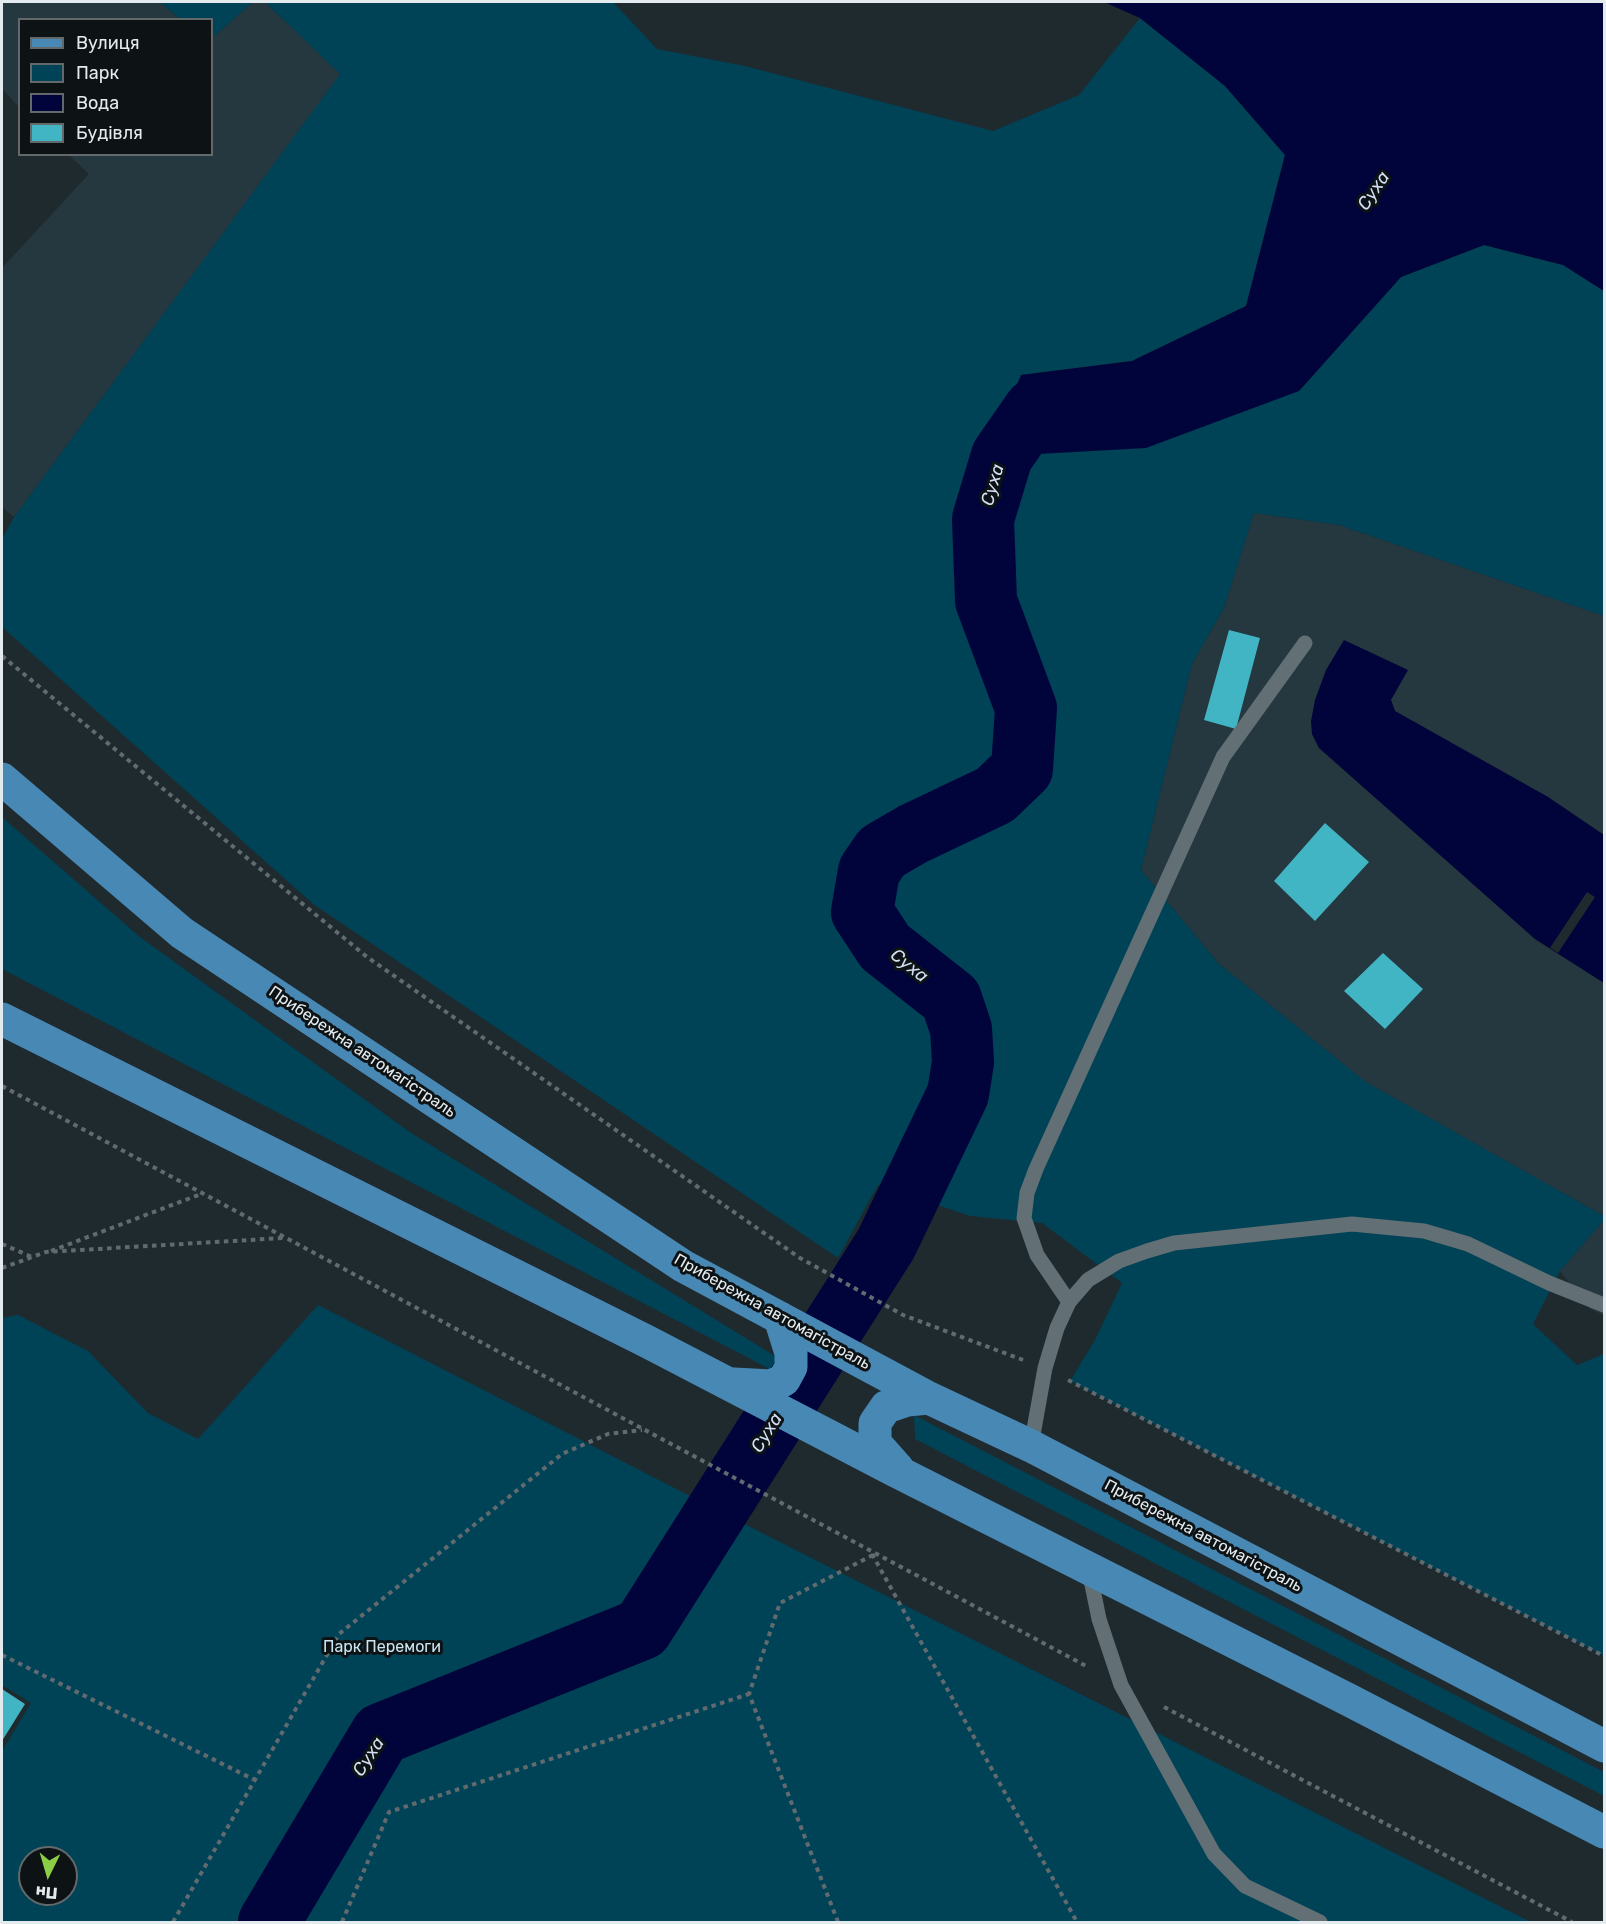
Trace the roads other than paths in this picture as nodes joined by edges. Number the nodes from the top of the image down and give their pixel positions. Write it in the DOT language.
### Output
graph roads {
  1 [pos="1305,643"];
  2 [pos="2,779"];
  3 [pos="2,1019"];
  4 [pos="1069,1302"];
  5 [pos="1605,1305"];
  6 [pos="780,1318"];
  7 [pos="729,1384"];
  8 [pos="927,1396"];
  9 [pos="1031,1446"];
  10 [pos="898,1472"];
  11 [pos="1088,1567"];
  12 [pos="1605,1746"];
  13 [pos="1605,1832"];
  14 [pos="1320,1923"];
  1 -- 4 [label="lane"];
  2 -- 6 [label="main road, Прибережна автомагістраль"];
  3 -- 7 [label="main road"];
  4 -- 5 [label="lane"];
  4 -- 9 [label="lane"];
  6 -- 7 [label="main road"];
  6 -- 8 [label="main road, Прибережна автомагістраль"];
  7 -- 10 [label="main road"];
  8 -- 9 [label="main road, Прибережна автомагістраль"];
  8 -- 10 [label="main road"];
  9 -- 12 [label="main road, Прибережна автомагістраль"];
  10 -- 11 [label="main road"];
  11 -- 13 [label="main road"];
  11 -- 14 [label="lane"];
}
